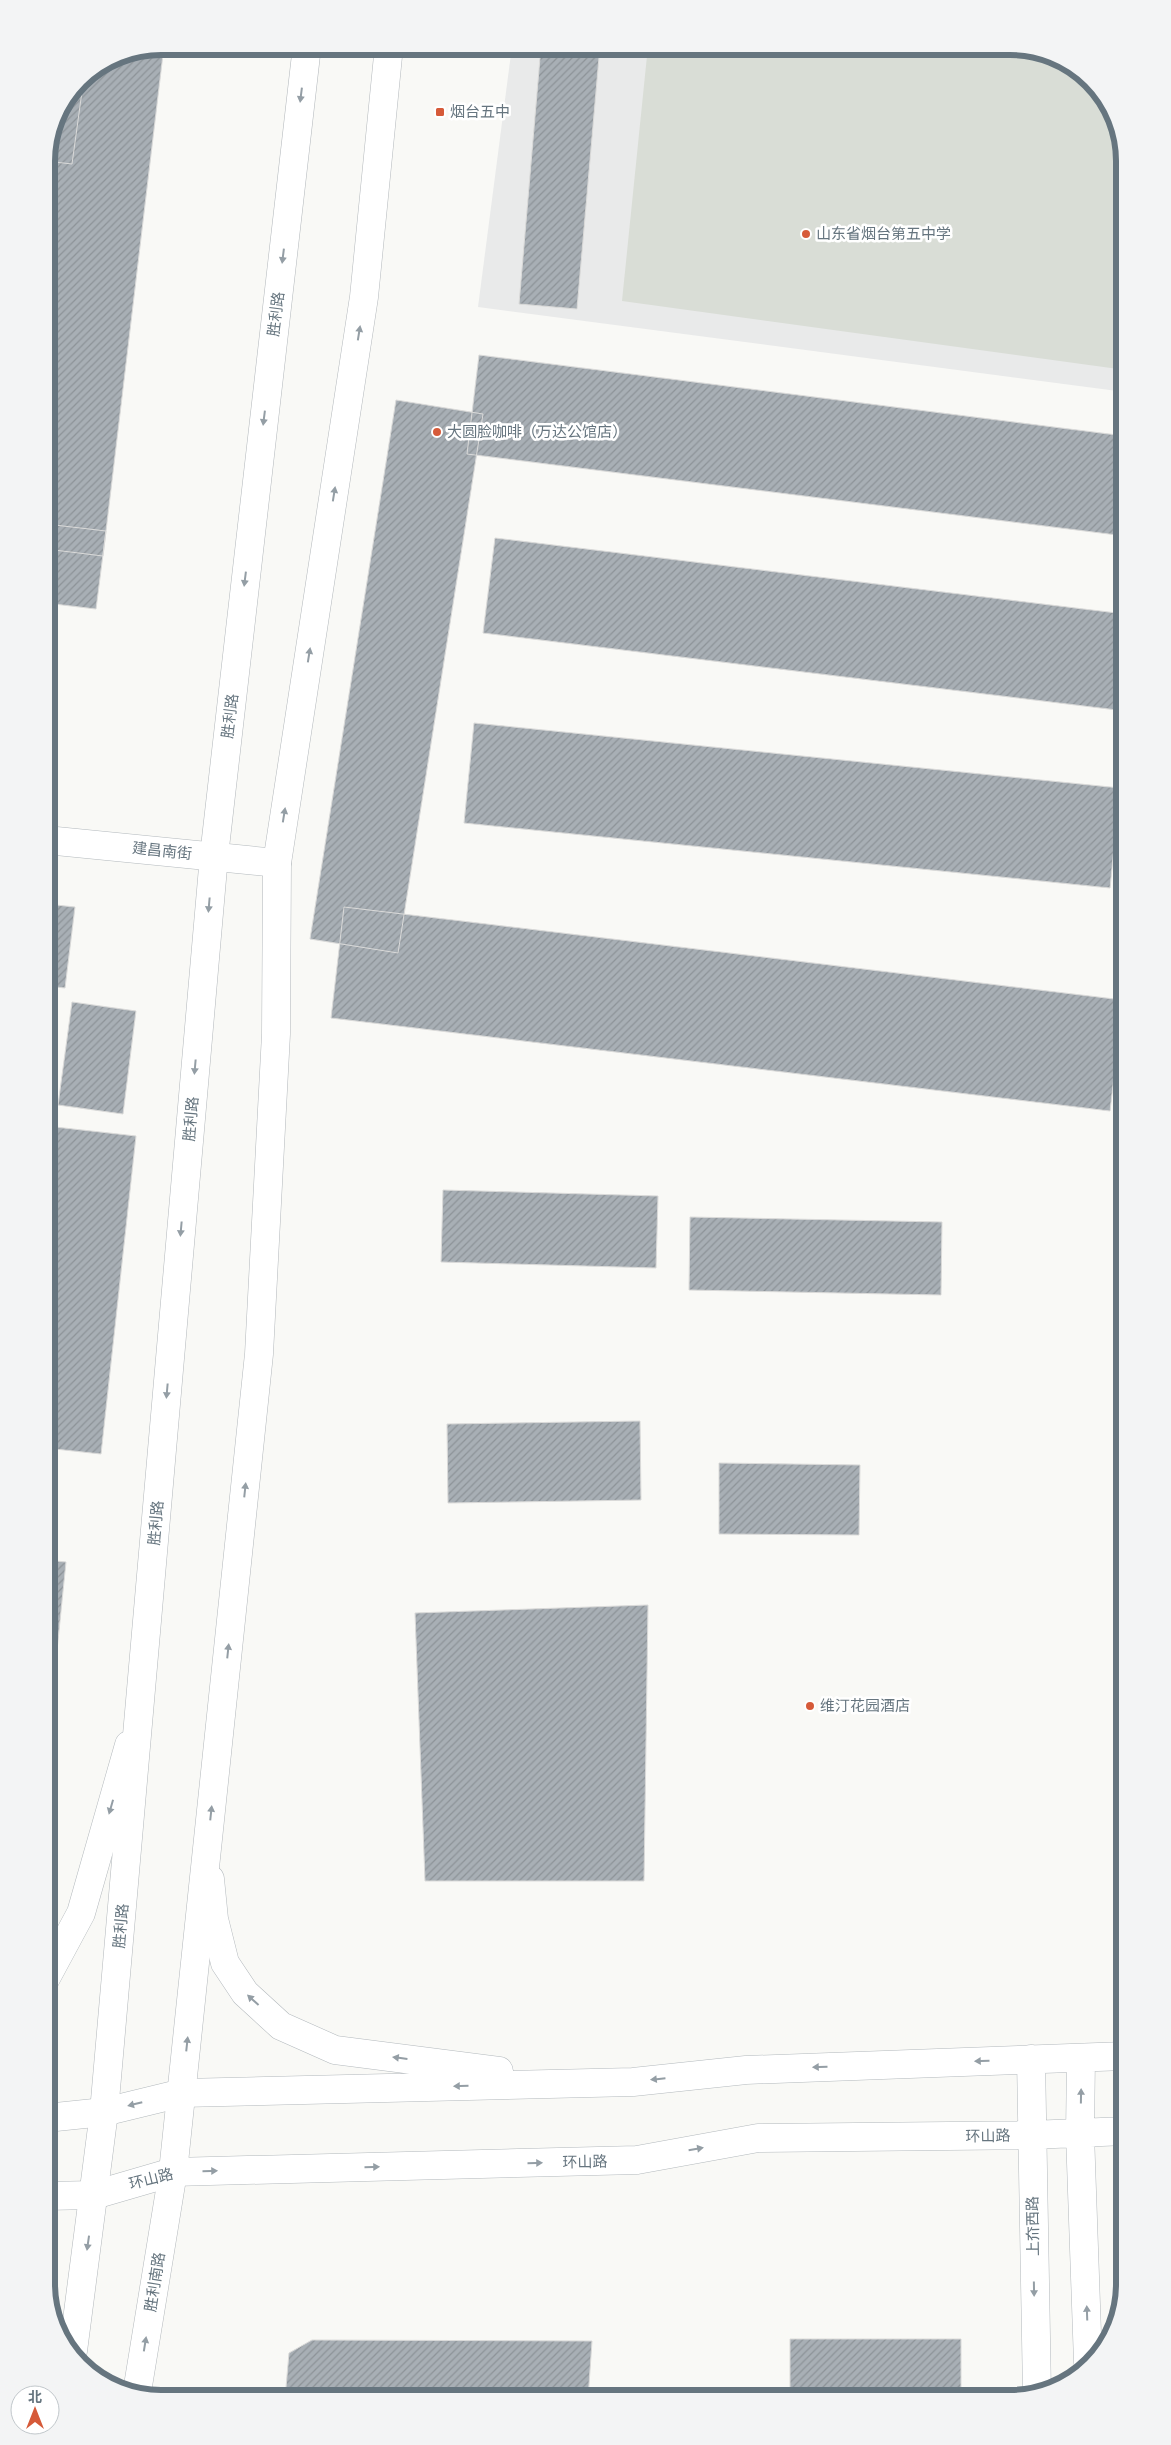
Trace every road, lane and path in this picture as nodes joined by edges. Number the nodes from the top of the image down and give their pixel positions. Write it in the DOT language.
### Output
graph roads {
  1 [pos="306,55"];
  2 [pos="389,55"];
  3 [pos="55,841"];
  4 [pos="214,856"];
  5 [pos="276,863"];
  6 [pos="139,1710"];
  7 [pos="208,1849"];
  8 [pos="55,1961"];
  9 [pos="1116,2056"];
  10 [pos="1081,2058"];
  11 [pos="1031,2059"];
  12 [pos="587,2083"];
  13 [pos="182,2093"];
  14 [pos="104,2112"];
  15 [pos="55,2117"];
  16 [pos="1116,2132"];
  17 [pos="1080,2134"];
  18 [pos="1031,2135"];
  19 [pos="174,2172"];
  20 [pos="94,2195"];
  21 [pos="55,2196"];
  22 [pos="74,2344"];
  23 [pos="1088,2356"];
  24 [pos="1037,2386"];
  25 [pos="138,2387"];
  1 -- 4 [label="main road, 胜利路, one-way"];
  5 -- 2 [label="main road, one-way"];
  3 -- 4 [label="main road, 建昌南街"];
  4 -- 5 [label="main road, 建昌南街"];
  4 -- 6 [label="main road, 胜利路, one-way"];
  7 -- 5 [label="main road, one-way"];
  6 -- 8 [label="main road, one-way"];
  6 -- 14 [label="main road, 胜利路"];
  12 -- 7 [label="main road, one-way"];
  13 -- 7 [label="main road, one-way"];
  9 -- 10 [label="main road"];
  10 -- 11 [label="main road"];
  17 -- 10 [label="main road, one-way"];
  11 -- 12 [label="main road, one-way"];
  11 -- 18 [label="main road, 上夼西路"];
  12 -- 13 [label="main road, one-way"];
  13 -- 14 [label="main road, one-way"];
  13 -- 19 [label="main road"];
  14 -- 15 [label="main road"];
  14 -- 20 [label="main road, 胜利路"];
  16 -- 17 [label="main road, 环山路"];
  17 -- 18 [label="main road, 环山路"];
  23 -- 17 [label="main road, one-way"];
  19 -- 18 [label="main road, 环山路, one-way"];
  18 -- 24 [label="main road, 上夼西路, one-way"];
  19 -- 20 [label="main road, 环山路"];
  25 -- 19 [label="main road, 胜利南路, one-way"];
  20 -- 21 [label="main road, 环山路"];
  20 -- 22 [label="main road, one-way"];
}
